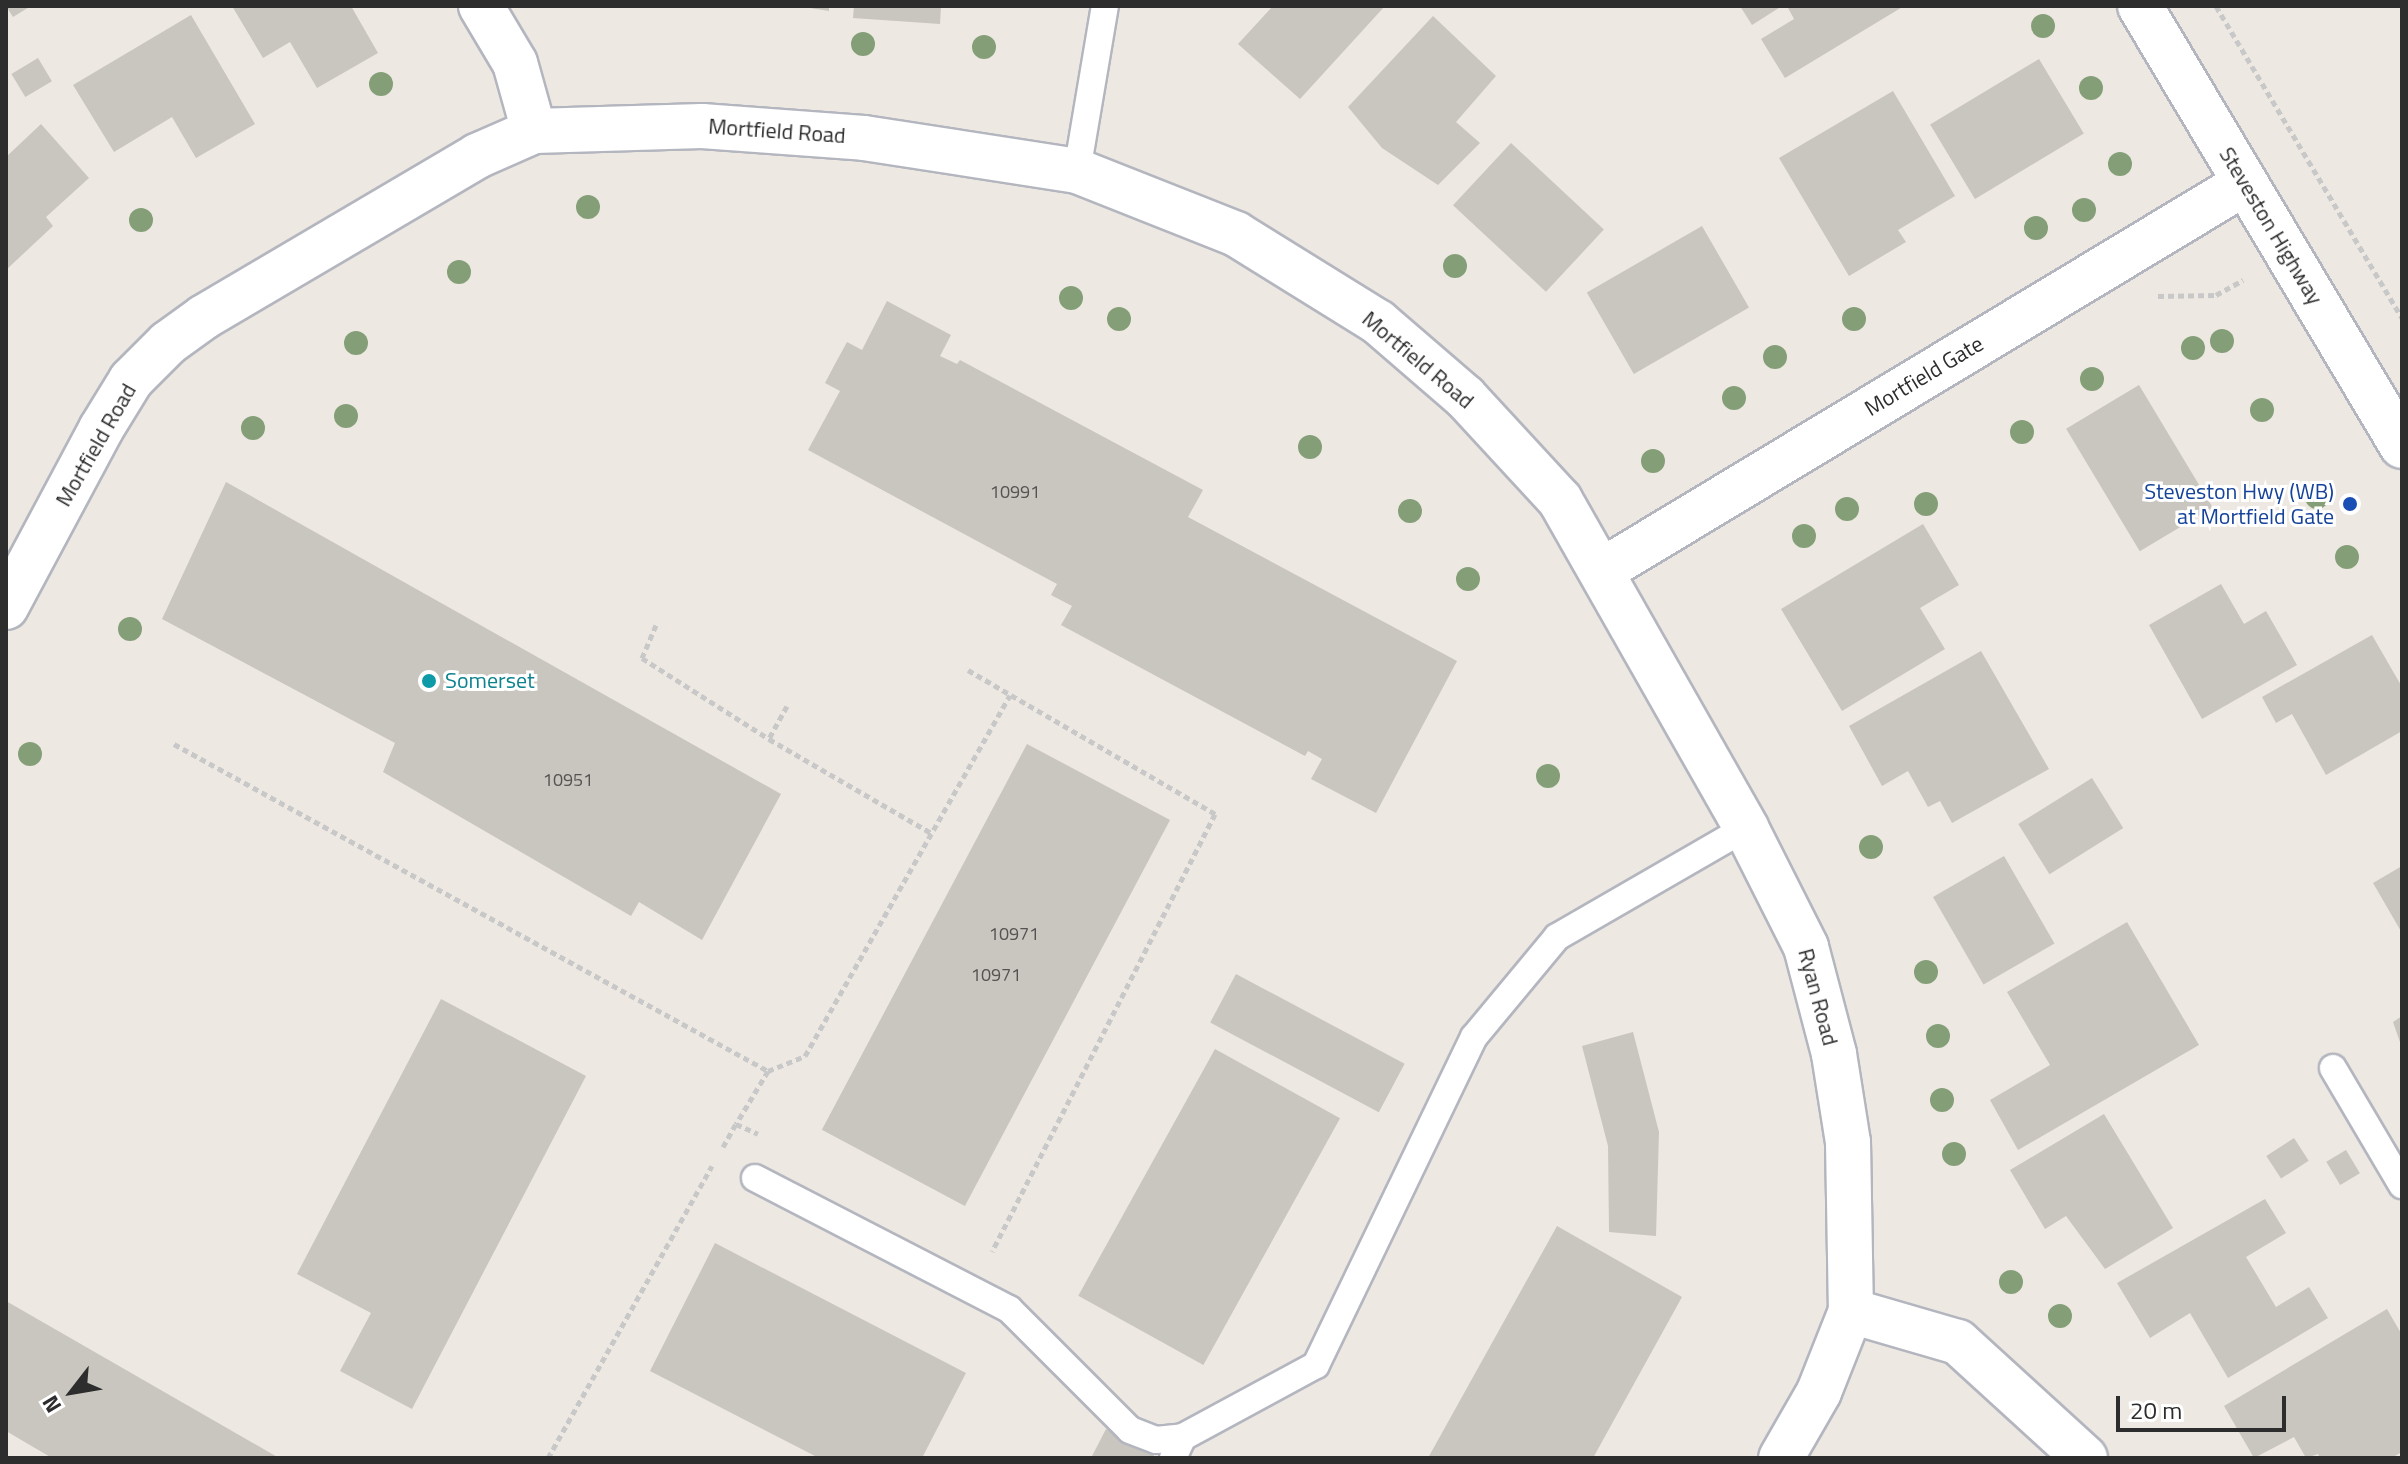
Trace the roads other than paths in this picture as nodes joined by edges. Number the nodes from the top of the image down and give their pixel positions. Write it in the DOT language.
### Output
graph roads {
  1 [pos="481,6"];
  2 [pos="1105,6"];
  3 [pos="2140,6"];
  4 [pos="534,131"];
  5 [pos="1077,171"];
  6 [pos="2245,183"];
  7 [pos="2402,446"];
  8 [pos="1603,570"];
  9 [pos="6,607"];
  10 [pos="1746,828"];
  11 [pos="2333,1068"];
  12 [pos="755,1178"];
  13 [pos="2402,1185"];
  14 [pos="1851,1311"];
  15 [pos="1178,1448"];
  16 [pos="1781,1458"];
  17 [pos="2085,1458"];
  1 -- 4 [label="street"];
  2 -- 5 [label="lane"];
  3 -- 6 [label="street, Steveston Highway"];
  4 -- 5 [label="street, Mortfield Road"];
  4 -- 9 [label="street, Mortfield Road"];
  5 -- 8 [label="street, Mortfield Road"];
  6 -- 7 [label="street, Steveston Highway"];
  6 -- 8 [label="street, Mortfield Gate"];
  8 -- 10 [label="street, Ryan Road"];
  10 -- 14 [label="street, Ryan Road"];
  10 -- 15 [label="lane"];
  11 -- 13 [label="lane"];
  12 -- 15 [label="lane"];
  14 -- 16 [label="street, Ryan Road"];
  14 -- 17 [label="street"];
}
